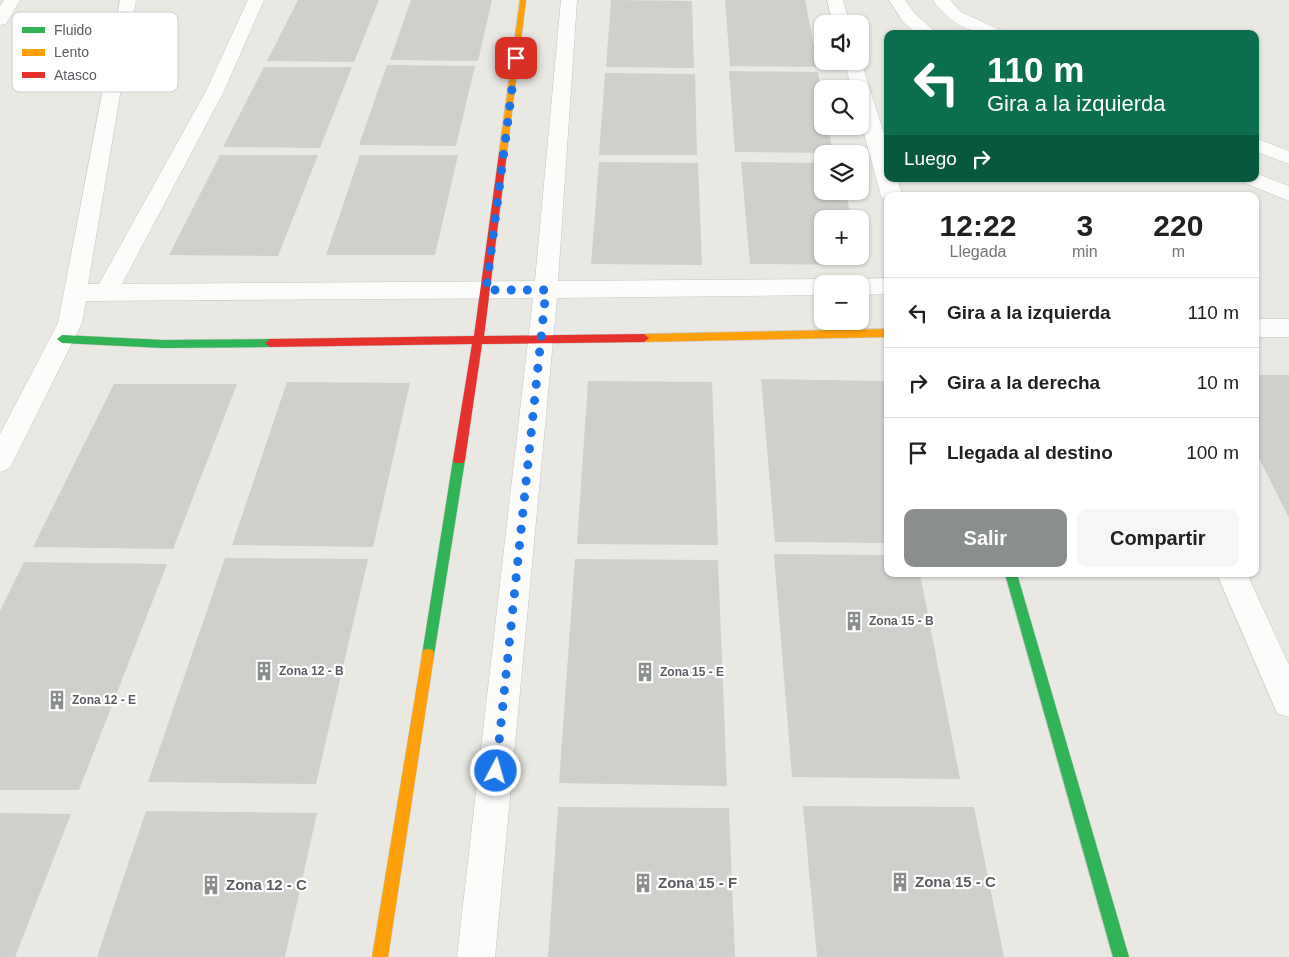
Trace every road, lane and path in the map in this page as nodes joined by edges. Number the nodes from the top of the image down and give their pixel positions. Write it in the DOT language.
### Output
graph roads {
  1 [pos="12,0"];
  2 [pos="256,0"];
  3 [pos="524,0"];
  4 [pos="569,0"];
  5 [pos="835,0"];
  6 [pos="897,0"];
  7 [pos="941,0"];
  8 [pos="839,15"];
  9 [pos="0,20"];
  10 [pos="924,30"];
  11 [pos="985,30"];
  12 [pos="856,70"];
  13 [pos="117,92"];
  14 [pos="1259,146"];
  15 [pos="1289,158"];
  16 [pos="884,168"];
  17 [pos="1259,181"];
  18 [pos="1289,194"];
  19 [pos="134,240"];
  20 [pos="98,248"];
  21 [pos="884,286"];
  22 [pos="814,287"];
  23 [pos="869,287"];
  24 [pos="486,290"];
  25 [pos="546,290"];
  26 [pos="75,293"];
  27 [pos="106,293"];
  28 [pos="1259,328"];
  29 [pos="1289,328"];
  30 [pos="884,333"];
  31 [pos="542,338"];
  32 [pos="62,339"];
  33 [pos="478,341"];
  34 [pos="0,460"];
  35 [pos="1012,577"];
  36 [pos="1233,577"];
  37 [pos="1289,701"];
  38 [pos="380,957"];
  39 [pos="476,957"];
  40 [pos="1121,957"];
  1 -- 9 [label="street"];
  2 -- 19 [label="street"];
  3 -- 24 [label="street"];
  4 -- 25 [label="street"];
  5 -- 8 [label="street"];
  6 -- 10 [label="street"];
  7 -- 11 [label="street"];
  12 -- 16 [label="street"];
  13 -- 20 [label="street"];
  14 -- 15 [label="street"];
  17 -- 18 [label="street"];
  19 -- 20 [label="street"];
  19 -- 27 [label="street"];
  20 -- 26 [label="street"];
  21 -- 23 [label="street"];
  22 -- 25 [label="street"];
  24 -- 25 [label="street"];
  24 -- 27 [label="street"];
  24 -- 33 [label="street"];
  25 -- 31 [label="street"];
  26 -- 27 [label="street"];
  26 -- 32 [label="street"];
  28 -- 29 [label="street"];
  30 -- 31 [label="street"];
  31 -- 33 [label="street"];
  31 -- 39 [label="street"];
  32 -- 33 [label="street"];
  32 -- 34 [label="street"];
  33 -- 38 [label="street"];
  35 -- 40 [label="street"];
  36 -- 37 [label="street"];
}
